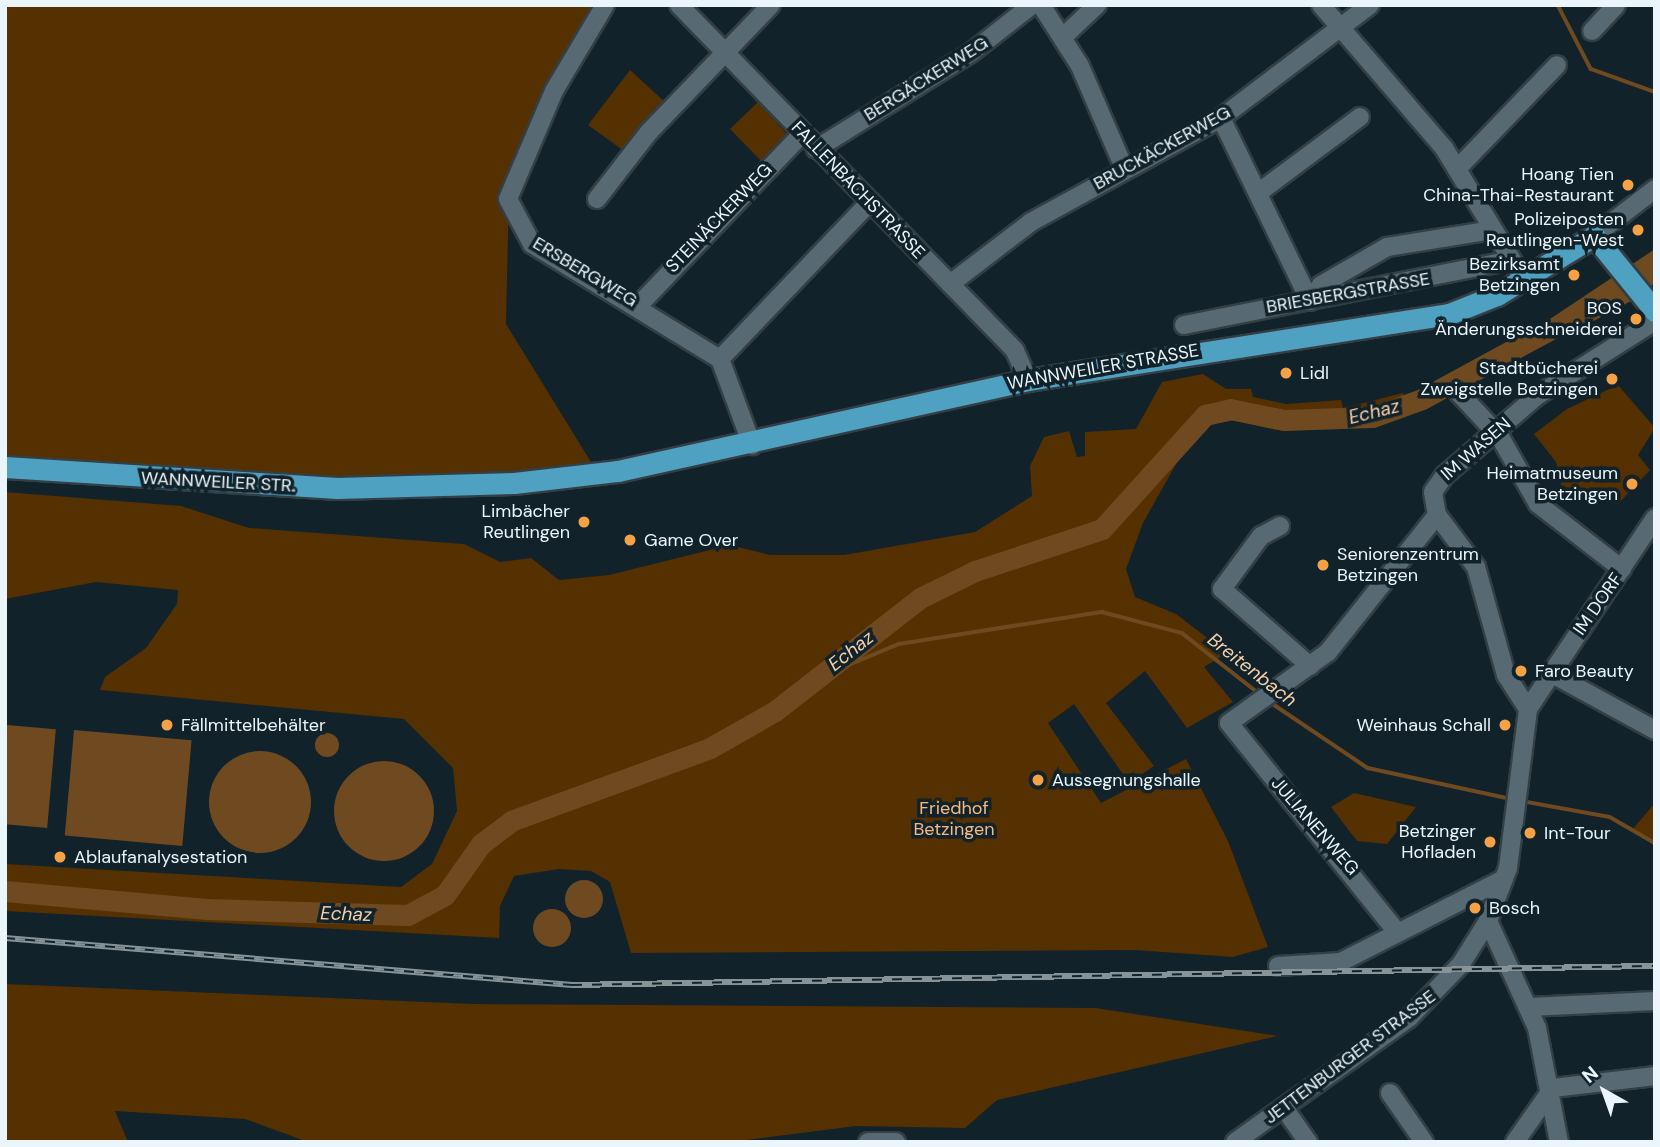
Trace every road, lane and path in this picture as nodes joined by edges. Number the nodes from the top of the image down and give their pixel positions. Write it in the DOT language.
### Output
graph roads {
  1 [pos="606,5"];
  2 [pos="679,5"];
  3 [pos="771,5"];
  4 [pos="1032,5"];
  5 [pos="1041,5"];
  6 [pos="1097,5"];
  7 [pos="1321,5"];
  8 [pos="1370,5"];
  9 [pos="1616,5"];
  10 [pos="1342,31"];
  11 [pos="1592,31"];
  12 [pos="1062,37"];
  13 [pos="729,55"];
  14 [pos="1557,65"];
  15 [pos="1360,117"];
  16 [pos="1221,118"];
  17 [pos="802,134"];
  18 [pos="816,149"];
  19 [pos="1457,169"];
  20 [pos="1125,170"];
  21 [pos="1655,189"];
  22 [pos="1258,193"];
  23 [pos="597,199"];
  24 [pos="869,203"];
  25 [pos="1492,230"];
  26 [pos="1594,236"];
  27 [pos="1511,260"];
  28 [pos="1524,280"];
  29 [pos="950,284"];
  30 [pos="1310,301"];
  31 [pos="1649,303"];
  32 [pos="639,305"];
  33 [pos="1655,321"];
  34 [pos="1184,326"];
  35 [pos="720,359"];
  36 [pos="1028,380"];
  37 [pos="1457,391"];
  38 [pos="1496,432"];
  39 [pos="752,445"];
  40 [pos="5,467"];
  41 [pos="598,474"];
  42 [pos="1437,515"];
  43 [pos="1655,518"];
  44 [pos="1280,526"];
  45 [pos="1622,569"];
  46 [pos="1310,666"];
  47 [pos="1549,672"];
  48 [pos="1538,688"];
  49 [pos="1528,709"];
  50 [pos="1655,730"];
  51 [pos="1504,879"];
  52 [pos="1488,921"];
  53 [pos="1397,932"];
  54 [pos="1278,966"];
  55 [pos="1655,1001"];
  56 [pos="1529,1007"];
  57 [pos="1655,1076"];
  58 [pos="1553,1088"];
  59 [pos="1390,1093"];
  60 [pos="1284,1108"];
  61 [pos="868,1142"];
  62 [pos="896,1142"];
  63 [pos="1235,1142"];
  64 [pos="1308,1142"];
  65 [pos="1424,1142"];
  66 [pos="1515,1142"];
  67 [pos="1559,1142"];
  1 -- 32 [label="street, ERSBERGWEG"];
  2 -- 13 [label="street, FALLENBACHSTRASSE"];
  3 -- 13 [label="street"];
  4 -- 18 [label="street, BERGÄCKERWEG"];
  5 -- 12 [label="street"];
  6 -- 12 [label="street"];
  7 -- 10 [label="street"];
  8 -- 10 [label="street, BRUCKÄCKERWEG"];
  9 -- 11 [label="street"];
  10 -- 16 [label="street, BRUCKÄCKERWEG"];
  10 -- 19 [label="street"];
  12 -- 20 [label="street"];
  13 -- 17 [label="street, FALLENBACHSTRASSE"];
  13 -- 23 [label="street"];
  14 -- 19 [label="street"];
  15 -- 22 [label="street"];
  16 -- 20 [label="street, BRUCKÄCKERWEG"];
  16 -- 22 [label="street"];
  17 -- 18 [label="street, FALLENBACHSTRASSE"];
  17 -- 32 [label="street, STEINÄCKERWEG"];
  18 -- 24 [label="street, FALLENBACHSTRASSE"];
  19 -- 25 [label="street"];
  20 -- 29 [label="street, BRUCKÄCKERWEG"];
  21 -- 26 [label="street"];
  22 -- 30 [label="street"];
  24 -- 29 [label="street, FALLENBACHSTRASSE"];
  24 -- 35 [label="street"];
  25 -- 27 [label="street"];
  25 -- 30 [label="street"];
  26 -- 28 [label="main road, WANNWEILER STRASSE"];
  26 -- 31 [label="main road"];
  27 -- 28 [label="street"];
  27 -- 30 [label="street, BRIESBERGSTRASSE"];
  28 -- 36 [label="main road, WANNWEILER STRASSE"];
  29 -- 36 [label="street, FALLENBACHSTRASSE"];
  30 -- 34 [label="street, BRIESBERGSTRASSE"];
  32 -- 35 [label="street, ERSBERGWEG"];
  33 -- 38 [label="street, IM WASEN"];
  35 -- 39 [label="street"];
  36 -- 39 [label="main road, WANNWEILER STRASSE"];
  37 -- 38 [label="street"];
  38 -- 42 [label="street, IM WASEN"];
  38 -- 45 [label="street"];
  39 -- 41 [label="main road, WANNWEILER STRASSE"];
  40 -- 41 [label="main road, WANNWEILER STR."];
  42 -- 46 [label="street"];
  42 -- 49 [label="street"];
  43 -- 45 [label="street, IM DORF"];
  44 -- 46 [label="street"];
  45 -- 47 [label="street, IM DORF"];
  46 -- 53 [label="street, JULIANENWEG"];
  47 -- 48 [label="street, IM DORF"];
  47 -- 50 [label="street"];
  48 -- 49 [label="street, JETTENBURGER STRASSE"];
  49 -- 51 [label="street, JETTENBURGER STRASSE"];
  51 -- 52 [label="street, JETTENBURGER STRASSE"];
  51 -- 53 [label="street"];
  52 -- 56 [label="street"];
  52 -- 60 [label="street, JETTENBURGER STRASSE"];
  53 -- 54 [label="street"];
  55 -- 56 [label="street"];
  56 -- 58 [label="street"];
  57 -- 58 [label="street"];
  58 -- 66 [label="street"];
  58 -- 67 [label="street"];
  59 -- 65 [label="street"];
  60 -- 63 [label="street, JETTENBURGER STRASSE"];
  60 -- 64 [label="street"];
  61 -- 62 [label="street"];
}
